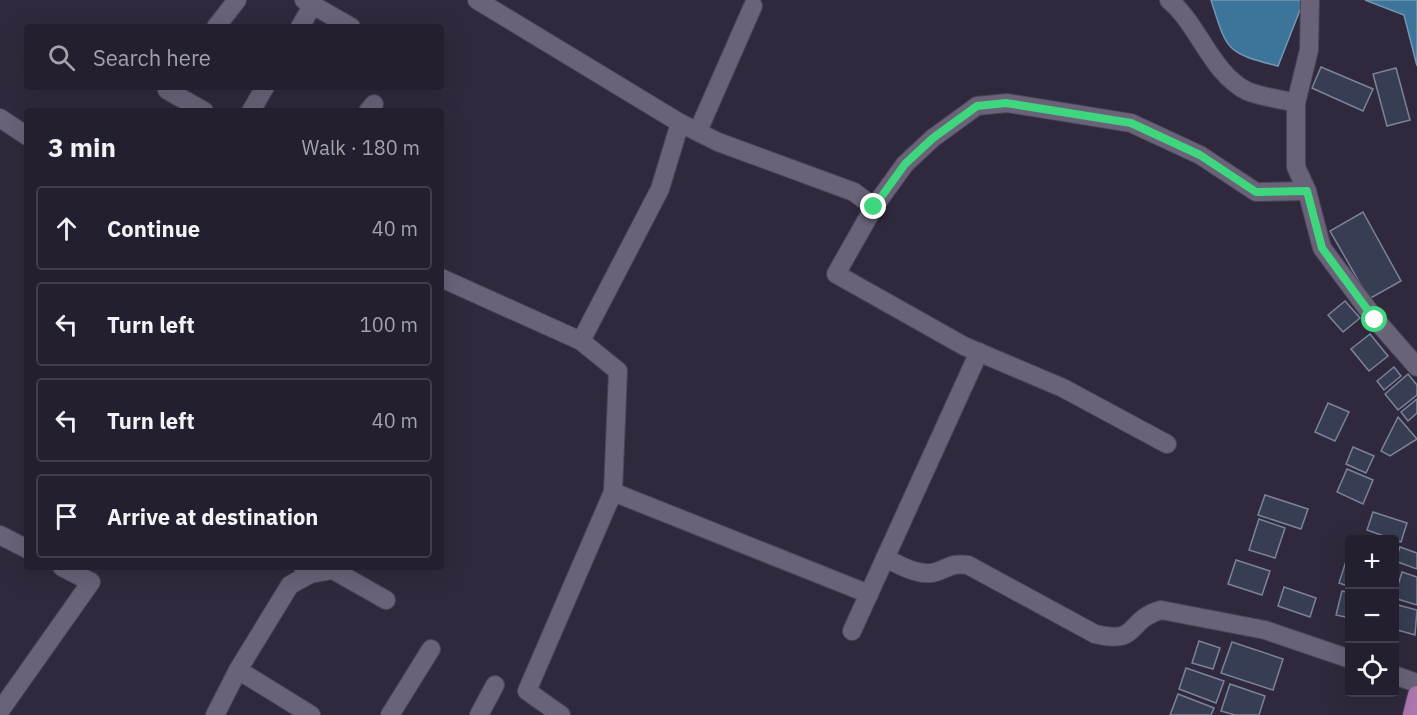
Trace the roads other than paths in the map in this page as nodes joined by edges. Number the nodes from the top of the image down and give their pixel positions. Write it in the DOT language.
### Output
graph roads {
  1 [pos="237,0"];
  2 [pos="477,0"];
  3 [pos="1169,0"];
  4 [pos="1310,0"];
  5 [pos="308,3"];
  6 [pos="753,6"];
  7 [pos="218,24"];
  8 [pos="301,24"];
  9 [pos="346,24"];
  10 [pos="167,90"];
  11 [pos="263,90"];
  12 [pos="1296,103"];
  13 [pos="199,108"];
  14 [pos="253,108"];
  15 [pos="0,118"];
  16 [pos="680,123"];
  17 [pos="698,131"];
  18 [pos="24,134"];
  19 [pos="1307,191"];
  20 [pos="874,207"];
  21 [pos="444,280"];
  22 [pos="581,341"];
  23 [pos="979,352"];
  24 [pos="1417,367"];
  25 [pos="1167,444"];
  26 [pos="613,492"];
  27 [pos="0,535"];
  28 [pos="24,547"];
  29 [pos="885,558"];
  30 [pos="68,570"];
  31 [pos="100,570"];
  32 [pos="306,571"];
  33 [pos="91,582"];
  34 [pos="869,594"];
  35 [pos="386,600"];
  36 [pos="852,631"];
  37 [pos="431,649"];
  38 [pos="1345,657"];
  39 [pos="238,670"];
  40 [pos="1399,676"];
  41 [pos="1417,683"];
  42 [pos="495,685"];
  43 [pos="1417,695"];
  44 [pos="7,710"];
  45 [pos="215,715"];
  46 [pos="311,715"];
  47 [pos="390,715"];
  48 [pos="479,715"];
  49 [pos="561,715"];
  50 [pos="1412,715"];
  1 -- 7 [label="street"];
  2 -- 16 [label="street"];
  3 -- 12 [label="street"];
  4 -- 12 [label="street"];
  5 -- 8 [label="street"];
  5 -- 9 [label="street"];
  6 -- 17 [label="street"];
  10 -- 13 [label="street"];
  11 -- 14 [label="street"];
  12 -- 19 [label="street"];
  15 -- 18 [label="street"];
  16 -- 17 [label="street"];
  16 -- 22 [label="street"];
  17 -- 20 [label="street"];
  19 -- 20 [label="street"];
  19 -- 24 [label="street"];
  20 -- 23 [label="street"];
  21 -- 22 [label="street"];
  22 -- 26 [label="street"];
  23 -- 25 [label="street"];
  23 -- 29 [label="street"];
  26 -- 34 [label="street"];
  26 -- 49 [label="street"];
  27 -- 28 [label="street"];
  29 -- 34 [label="street"];
  29 -- 38 [label="street"];
  30 -- 33 [label="street"];
  31 -- 33 [label="street"];
  32 -- 35 [label="street"];
  32 -- 39 [label="street"];
  33 -- 44 [label="street"];
  34 -- 36 [label="street"];
  37 -- 47 [label="street"];
  39 -- 45 [label="street"];
  39 -- 46 [label="street"];
  40 -- 41 [label="street"];
  42 -- 48 [label="street"];
  43 -- 50 [label="main road"];
}
